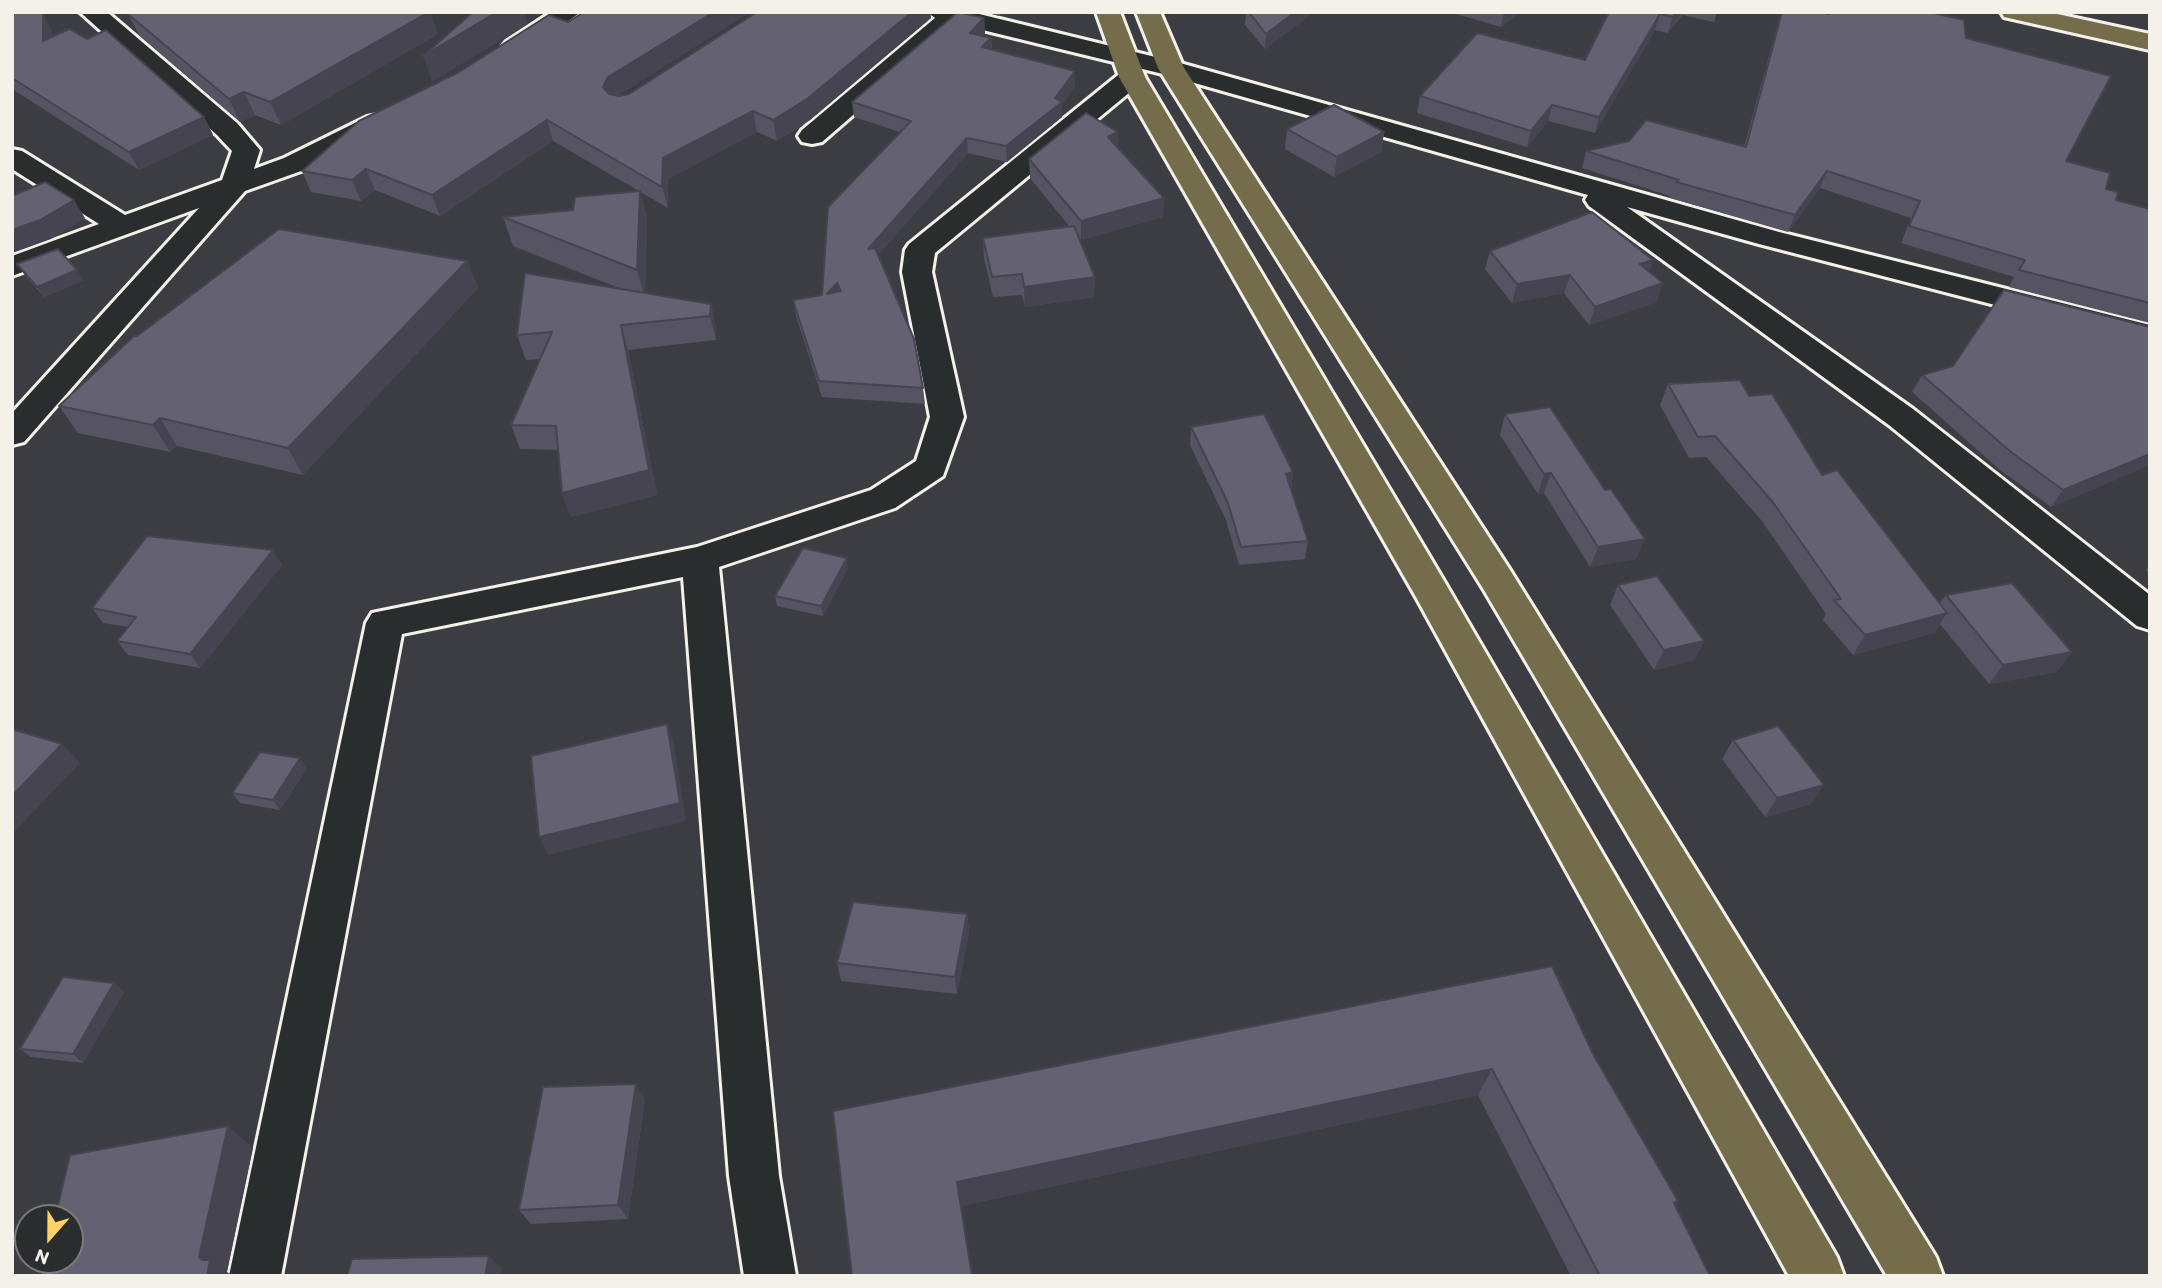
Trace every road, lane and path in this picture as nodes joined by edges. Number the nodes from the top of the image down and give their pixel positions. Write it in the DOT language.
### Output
graph roads {
  1 [pos="92,12"];
  2 [pos="569,12"];
  3 [pos="1108,12"];
  4 [pos="1148,12"];
  5 [pos="2014,12"];
  6 [pos="946,14"];
  7 [pos="2150,42"];
  8 [pos="490,62"];
  9 [pos="1129,67"];
  10 [pos="1171,68"];
  11 [pos="406,108"];
  12 [pos="812,136"];
  13 [pos="12,157"];
  14 [pos="235,185"];
  15 [pos="1578,185"];
  16 [pos="121,225"];
  17 [pos="12,267"];
  18 [pos="2150,335"];
  19 [pos="12,434"];
  20 [pos="700,560"];
  21 [pos="2150,616"];
  22 [pos="254,1276"];
  23 [pos="769,1276"];
  24 [pos="1818,1276"];
  25 [pos="1917,1276"];
  1 -- 14 [label="street"];
  2 -- 8 [label="street"];
  3 -- 9 [label="main road"];
  4 -- 10 [label="main road"];
  5 -- 7 [label="main road"];
  6 -- 9 [label="street"];
  6 -- 12 [label="street"];
  9 -- 10 [label="street"];
  9 -- 20 [label="street"];
  9 -- 24 [label="main road"];
  10 -- 15 [label="street"];
  10 -- 25 [label="main road"];
  11 -- 14 [label="street"];
  13 -- 16 [label="street"];
  14 -- 16 [label="street"];
  14 -- 19 [label="street"];
  15 -- 18 [label="street"];
  15 -- 21 [label="street"];
  16 -- 17 [label="street"];
  20 -- 22 [label="street"];
  20 -- 23 [label="street"];
}
